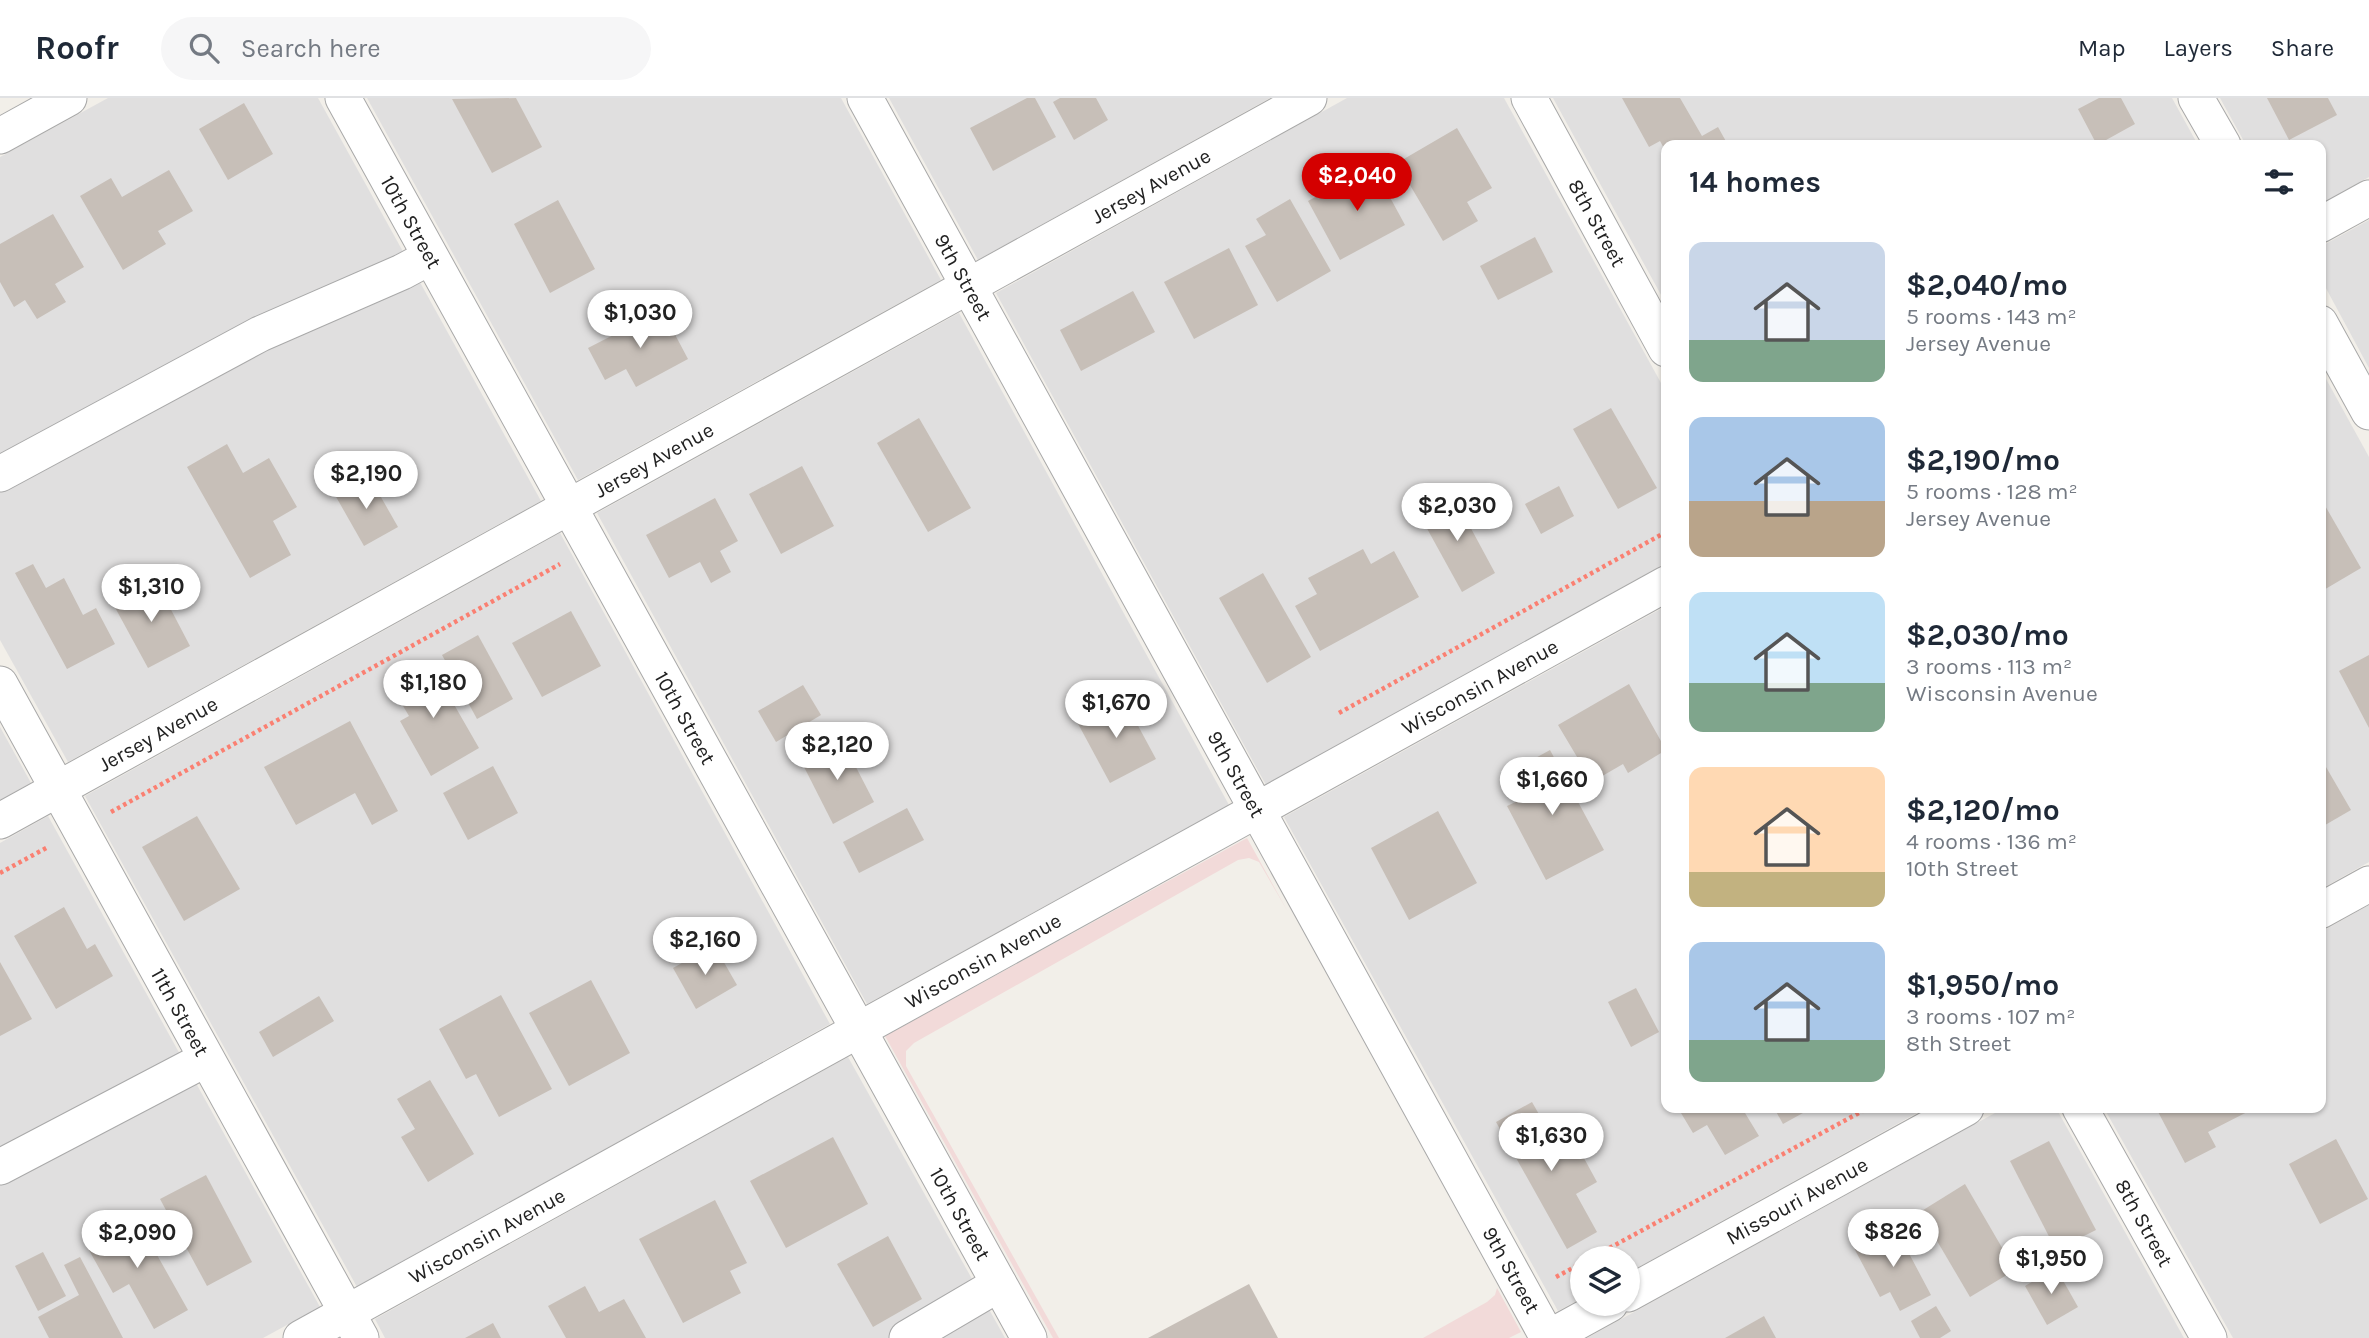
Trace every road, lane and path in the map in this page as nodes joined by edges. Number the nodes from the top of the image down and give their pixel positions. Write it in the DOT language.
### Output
graph roads {
  1 [pos="69,98"];
  2 [pos="342,98"];
  3 [pos="865,98"];
  4 [pos="1309,98"];
  5 [pos="1528,98"];
  6 [pos="2196,98"];
  7 [pos="0,136"];
  8 [pos="2220,140"];
  9 [pos="2369,198"];
  10 [pos="2326,222"];
  11 [pos="430,257"];
  12 [pos="968,286"];
  13 [pos="2326,334"];
  14 [pos="1661,340"];
  15 [pos="2369,412"];
  16 [pos="0,474"];
  17 [pos="569,507"];
  18 [pos="1661,535"];
  19 [pos="569,559"];
  20 [pos="1661,587"];
  21 [pos="0,684"];
  22 [pos="1339,713"];
  23 [pos="58,789"];
  24 [pos="1256,811"];
  25 [pos="0,821"];
  26 [pos="79,829"];
  27 [pos="0,873"];
  28 [pos="2369,884"];
  29 [pos="2326,908"];
  30 [pos="857,1030"];
  31 [pos="206,1059"];
  32 [pos="1859,1113"];
  33 [pos="1957,1113"];
  34 [pos="2083,1113"];
  35 [pos="0,1167"];
  36 [pos="1613,1246"];
  37 [pos="1570,1269"];
  38 [pos="1556,1277"];
  39 [pos="999,1284"];
  40 [pos="1640,1287"];
  41 [pos="1588,1316"];
  42 [pos="354,1326"];
  43 [pos="301,1338"];
  44 [pos="907,1338"];
  45 [pos="1029,1338"];
  46 [pos="1548,1338"];
  47 [pos="2208,1338"];
  1 -- 7 [label="street"];
  2 -- 11 [label="street, 10th Street"];
  3 -- 12 [label="street, 9th Street"];
  4 -- 12 [label="street, Jersey Avenue"];
  5 -- 14 [label="street, 8th Street"];
  6 -- 8 [label="street"];
  9 -- 10 [label="street"];
  11 -- 16 [label="street"];
  11 -- 17 [label="street, 10th Street"];
  12 -- 17 [label="street, Jersey Avenue"];
  12 -- 24 [label="street, 9th Street"];
  13 -- 15 [label="street"];
  17 -- 23 [label="street, Jersey Avenue"];
  17 -- 30 [label="street, 10th Street"];
  18 -- 22 [label="path"];
  19 -- 26 [label="path"];
  20 -- 24 [label="street, Wisconsin Avenue"];
  21 -- 23 [label="street, 11th Street"];
  23 -- 25 [label="street, Jersey Avenue"];
  23 -- 26 [label="street, 11th Street"];
  24 -- 30 [label="street, Wisconsin Avenue"];
  24 -- 46 [label="street, 9th Street"];
  26 -- 27 [label="path"];
  26 -- 31 [label="street, 11th Street"];
  28 -- 29 [label="street"];
  30 -- 39 [label="street, 10th Street"];
  30 -- 42 [label="street, Wisconsin Avenue"];
  31 -- 35 [label="street"];
  31 -- 42 [label="street, 11th Street"];
  32 -- 36 [label="path"];
  33 -- 40 [label="street, Missouri Avenue"];
  34 -- 47 [label="street, 8th Street"];
  37 -- 38 [label="path"];
  39 -- 44 [label="street"];
  39 -- 45 [label="street, 10th Street"];
  41 -- 46 [label="street"];
  42 -- 43 [label="street, Wisconsin Avenue"];
}
